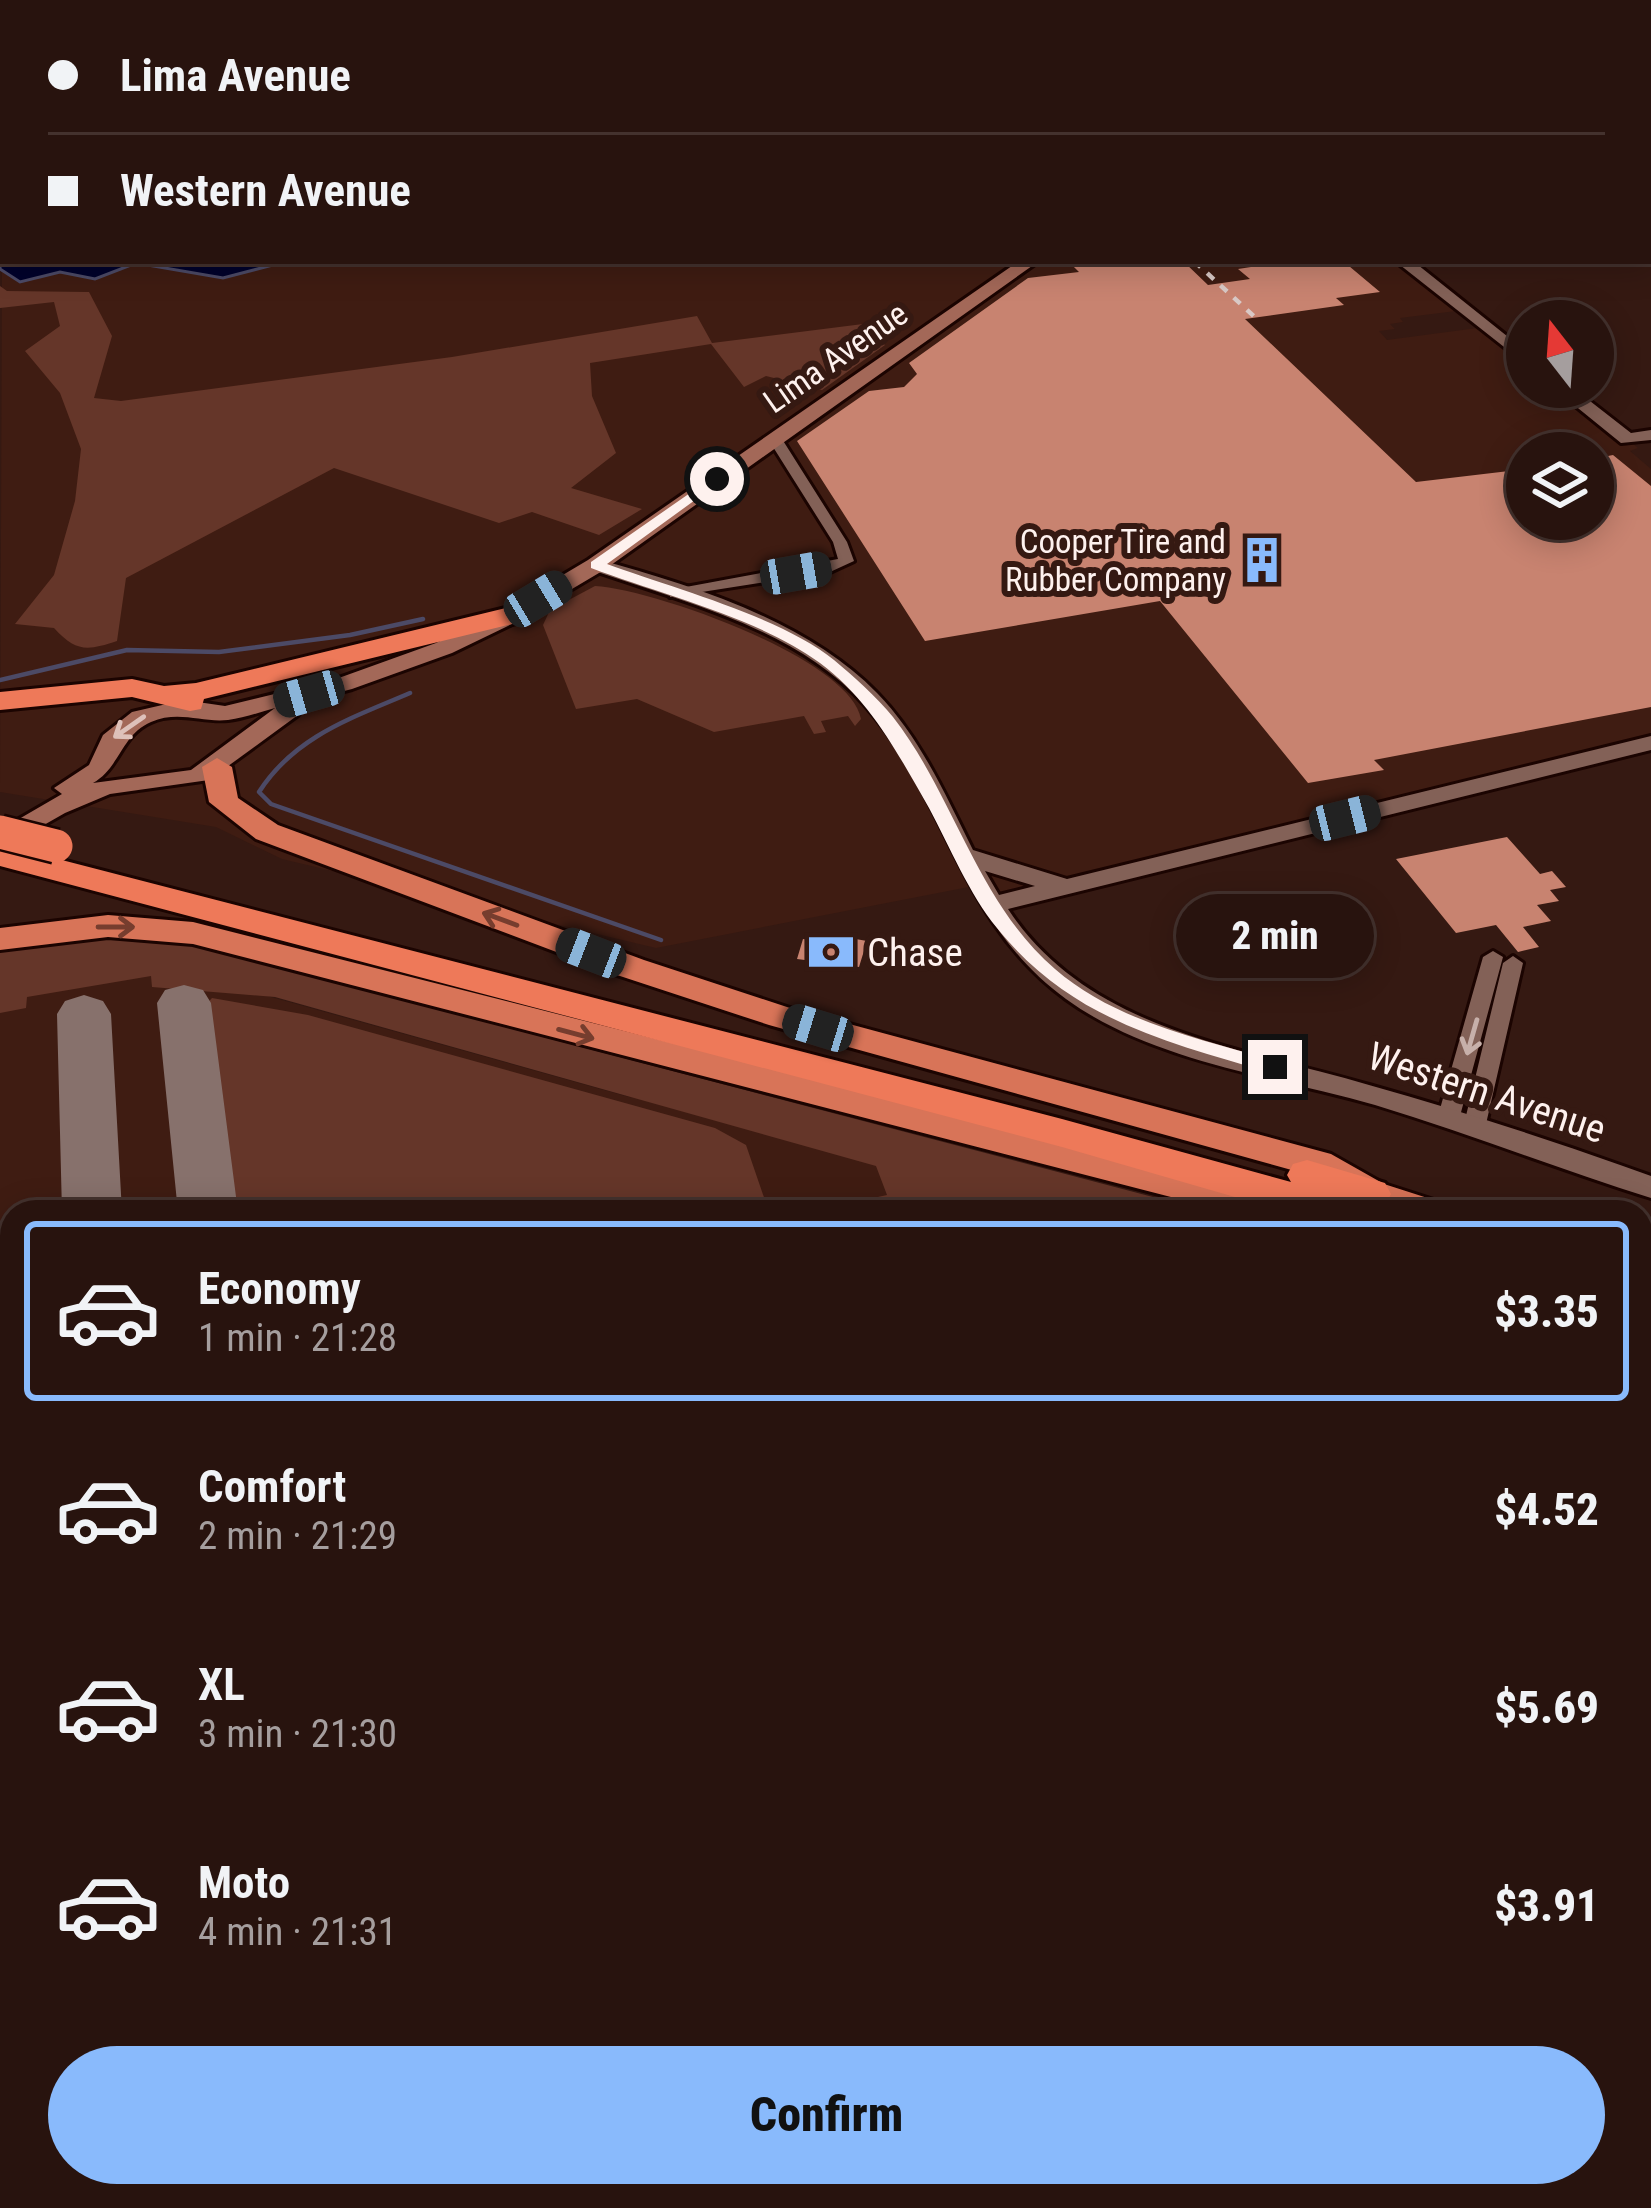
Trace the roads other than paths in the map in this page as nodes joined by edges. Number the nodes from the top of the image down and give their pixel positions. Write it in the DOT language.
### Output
graph roads {
  1 [pos="1026,264"];
  2 [pos="1407,264"];
  3 [pos="1506,343"];
  4 [pos="1588,408"];
  5 [pos="1651,435"];
  6 [pos="775,439"];
  7 [pos="596,565"];
  8 [pos="675,594"];
  9 [pos="510,616"];
  10 [pos="344,684"];
  11 [pos="167,695"];
  12 [pos="0,701"];
  13 [pos="214,711"];
  14 [pos="1651,743"];
  15 [pos="228,755"];
  16 [pos="0,829"];
  17 [pos="22,851"];
  18 [pos="962,854"];
  19 [pos="1079,884"];
  20 [pos="991,905"];
  21 [pos="0,939"];
  22 [pos="1503,960"];
  23 [pos="1462,1120"];
  24 [pos="1651,1187"];
  25 [pos="1238,1200"];
  26 [pos="1343,1200"];
  27 [pos="1353,1200"];
  1 -- 6 [label="main road, Lima Avenue"];
  2 -- 3 [label="street"];
  4 -- 5 [label="street"];
  6 -- 7 [label="main road, Lima Avenue"];
  6 -- 8 [label="street"];
  7 -- 8 [label="street, Western Avenue"];
  7 -- 9 [label="main road, Lima Avenue"];
  8 -- 18 [label="street, Western Avenue"];
  9 -- 10 [label="main road, Lima Avenue"];
  9 -- 11 [label="highway"];
  10 -- 13 [label="main road, Lima Avenue"];
  10 -- 15 [label="main road"];
  11 -- 12 [label="highway"];
  11 -- 13 [label="highway"];
  13 -- 15 [label="main road"];
  13 -- 16 [label="main road, Lima Avenue, one-way"];
  14 -- 19 [label="street"];
  15 -- 17 [label="main road"];
  27 -- 15 [label="highway, one-way"];
  16 -- 17 [label="highway, bridge"];
  17 -- 26 [label="highway"];
  18 -- 19 [label="street"];
  18 -- 20 [label="street, Western Avenue"];
  19 -- 20 [label="street"];
  20 -- 23 [label="street, Western Avenue"];
  21 -- 25 [label="highway, one-way"];
  22 -- 23 [label="street"];
  23 -- 24 [label="street, Western Avenue"];
}
